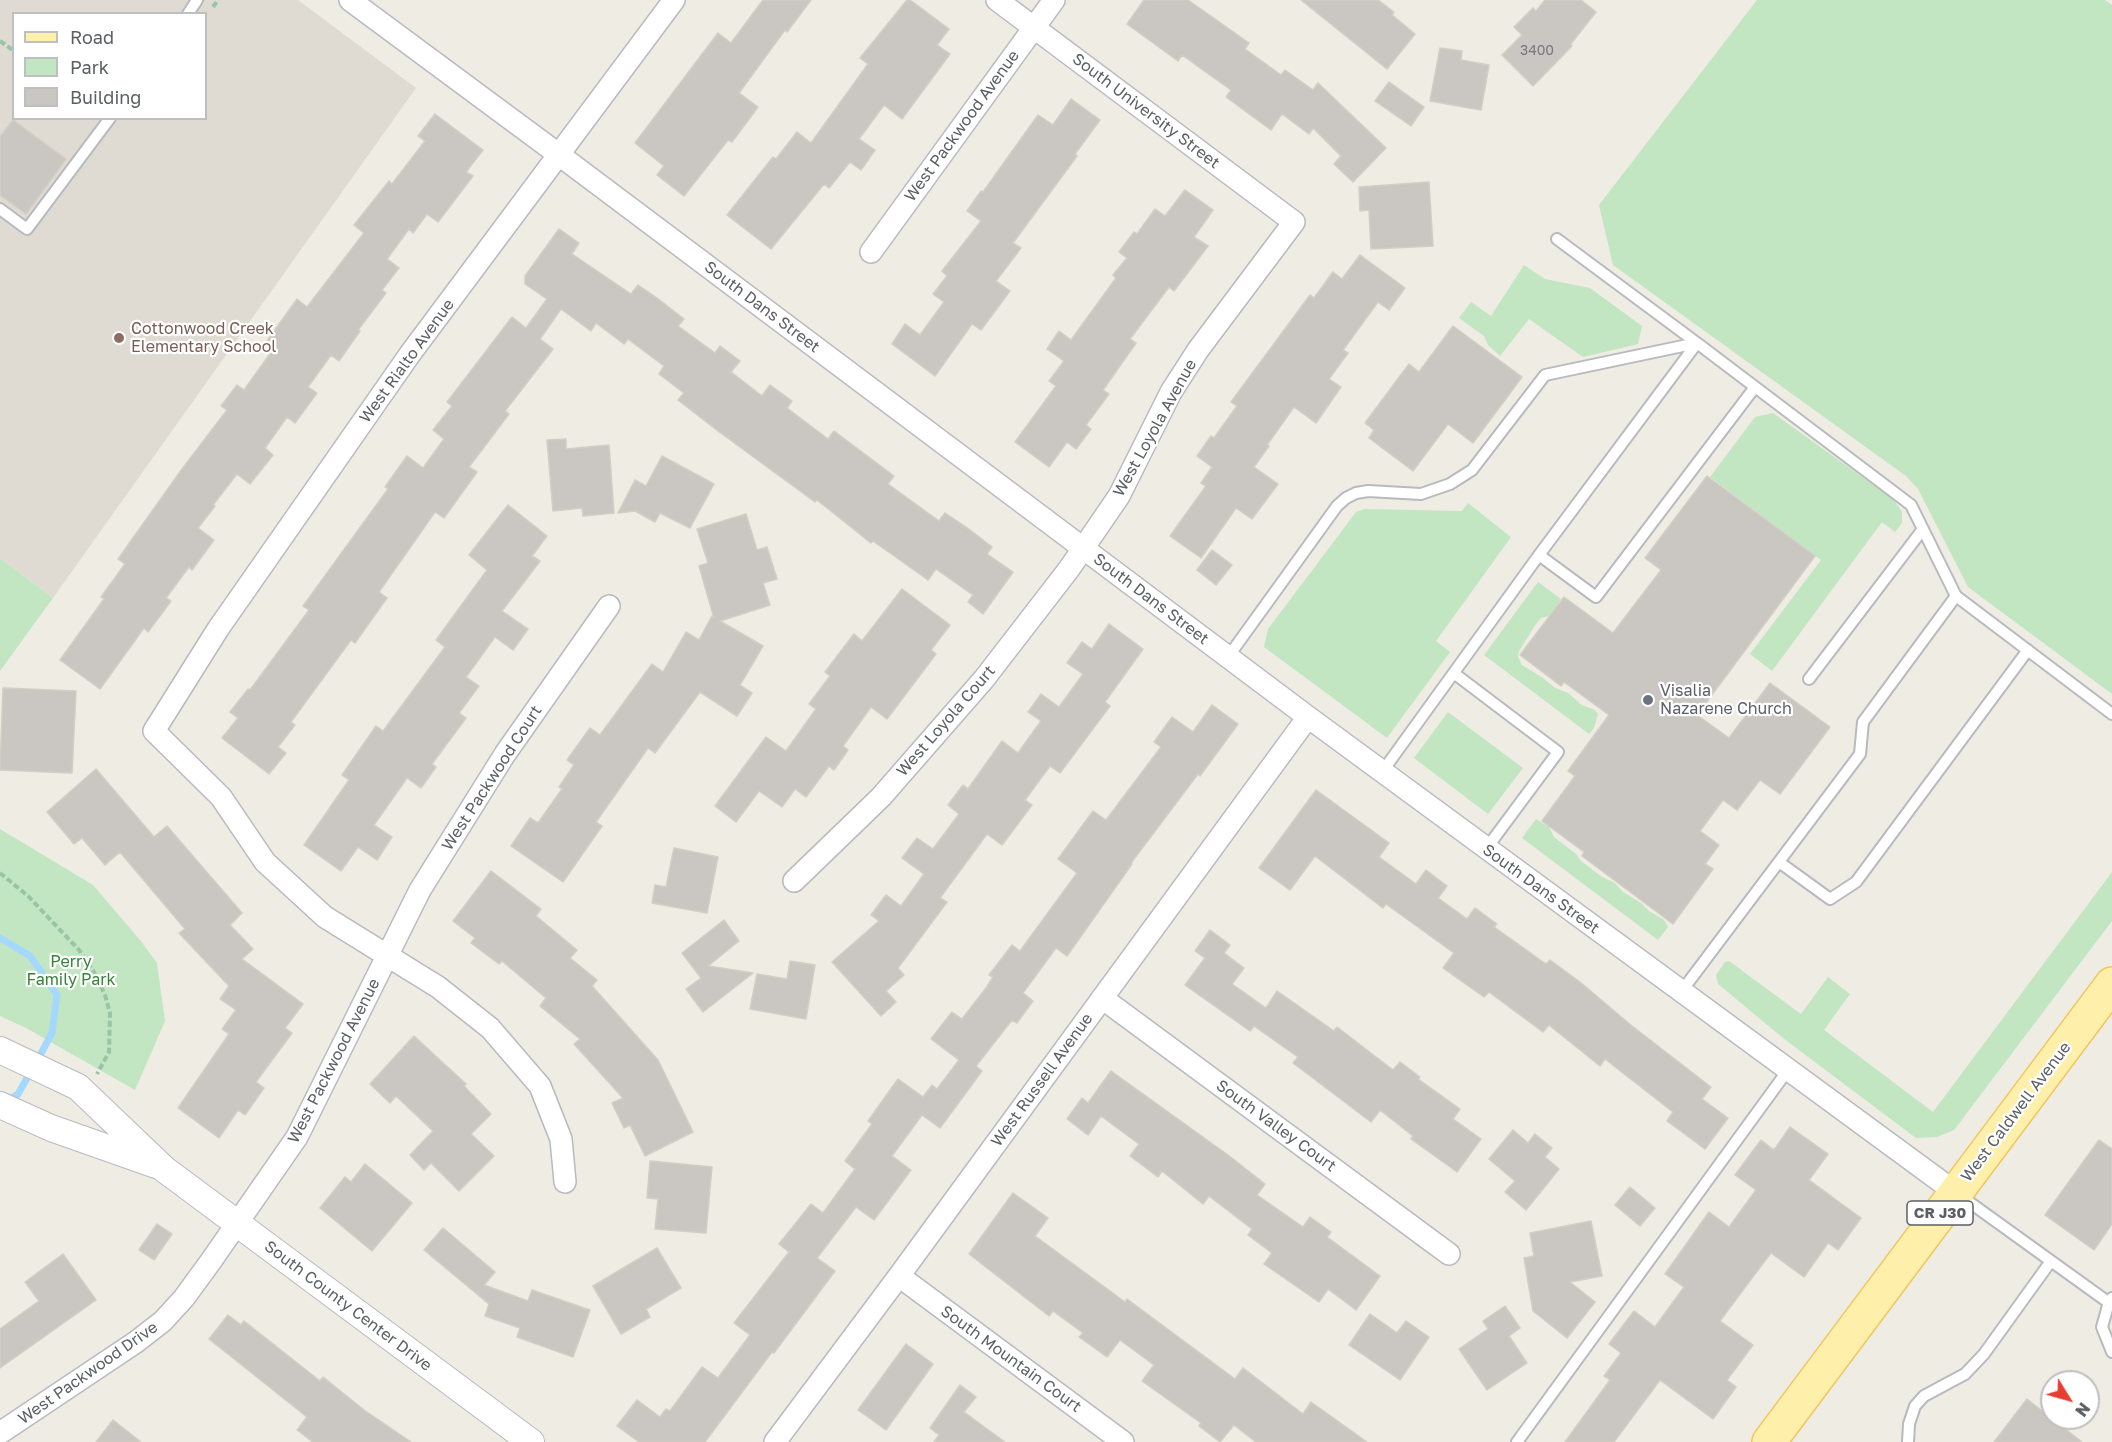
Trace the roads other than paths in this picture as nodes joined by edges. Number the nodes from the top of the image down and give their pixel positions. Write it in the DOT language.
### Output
graph roads {
  1 [pos="351,0"];
  2 [pos="674,0"];
  3 [pos="998,0"];
  4 [pos="1054,0"];
  5 [pos="1034,27"];
  6 [pos="109,120"];
  7 [pos="558,154"];
  8 [pos="0,209"];
  9 [pos="1294,222"];
  10 [pos="1557,239"];
  11 [pos="871,252"];
  12 [pos="1697,344"];
  13 [pos="1755,387"];
  14 [pos="1923,529"];
  15 [pos="1083,548"];
  16 [pos="1539,555"];
  17 [pos="1956,596"];
  18 [pos="609,606"];
  19 [pos="2028,650"];
  20 [pos="1228,657"];
  21 [pos="1455,674"];
  22 [pos="1809,679"];
  23 [pos="2112,714"];
  24 [pos="1308,717"];
  25 [pos="1382,772"];
  26 [pos="1486,849"];
  27 [pos="1779,862"];
  28 [pos="794,881"];
  29 [pos="388,957"];
  30 [pos="2112,984"];
  31 [pos="1681,992"];
  32 [pos="1102,998"];
  33 [pos="0,1050"];
  34 [pos="1788,1070"];
  35 [pos="0,1105"];
  36 [pos="164,1168"];
  37 [pos="565,1182"];
  38 [pos="1955,1192"];
  39 [pos="237,1224"];
  40 [pos="1449,1254"];
  41 [pos="2050,1261"];
  42 [pos="899,1276"];
  43 [pos="2111,1302"];
  44 [pos="2112,1352"];
  45 [pos="0,1433"];
  46 [pos="531,1442"];
  47 [pos="775,1442"];
  48 [pos="1123,1442"];
  49 [pos="1517,1442"];
  50 [pos="1769,1442"];
  51 [pos="1908,1442"];
  1 -- 7 [label="street, South Dans Street"];
  2 -- 7 [label="street, West Rialto Avenue"];
  3 -- 5 [label="street, South University Street"];
  4 -- 5 [label="street, West Packwood Avenue"];
  5 -- 9 [label="street, South University Street"];
  5 -- 11 [label="street, West Packwood Avenue"];
  6 -- 8 [label="lane"];
  7 -- 15 [label="street, South Dans Street"];
  7 -- 29 [label="street, West Rialto Avenue"];
  9 -- 15 [label="street, West Loyola Avenue"];
  10 -- 12 [label="lane"];
  12 -- 13 [label="lane"];
  12 -- 16 [label="lane"];
  12 -- 20 [label="lane"];
  13 -- 14 [label="lane"];
  13 -- 16 [label="lane"];
  14 -- 17 [label="lane"];
  14 -- 22 [label="lane"];
  15 -- 20 [label="street, South Dans Street"];
  15 -- 28 [label="street, West Loyola Court"];
  16 -- 21 [label="lane"];
  17 -- 19 [label="lane"];
  17 -- 27 [label="lane"];
  18 -- 29 [label="street, West Packwood Court"];
  19 -- 23 [label="lane"];
  19 -- 27 [label="lane"];
  20 -- 24 [label="street, South Dans Street"];
  21 -- 25 [label="lane"];
  21 -- 26 [label="lane"];
  24 -- 25 [label="street, South Dans Street"];
  24 -- 32 [label="street, West Russell Avenue"];
  25 -- 26 [label="street, South Dans Street"];
  26 -- 31 [label="street, South Dans Street"];
  27 -- 31 [label="lane"];
  29 -- 37 [label="street"];
  29 -- 39 [label="street, West Packwood Avenue"];
  30 -- 38 [label="main road, West Caldwell Avenue / CR J30"];
  31 -- 34 [label="street, South Dans Street"];
  32 -- 40 [label="street, South Valley Court"];
  32 -- 42 [label="street, West Russell Avenue"];
  33 -- 36 [label="street, South County Center Drive"];
  34 -- 38 [label="street, South Dans Street"];
  34 -- 49 [label="lane"];
  35 -- 36 [label="street, South County Center Drive"];
  36 -- 39 [label="street, South County Center Drive"];
  38 -- 41 [label="lane"];
  38 -- 50 [label="main road, West Caldwell Avenue / CR J30"];
  39 -- 45 [label="street, West Packwood Drive"];
  39 -- 46 [label="street, South County Center Drive"];
  41 -- 43 [label="lane"];
  41 -- 51 [label="lane"];
  42 -- 47 [label="street, West Russell Avenue"];
  42 -- 48 [label="street, South Mountain Court"];
  43 -- 44 [label="lane"];
}
